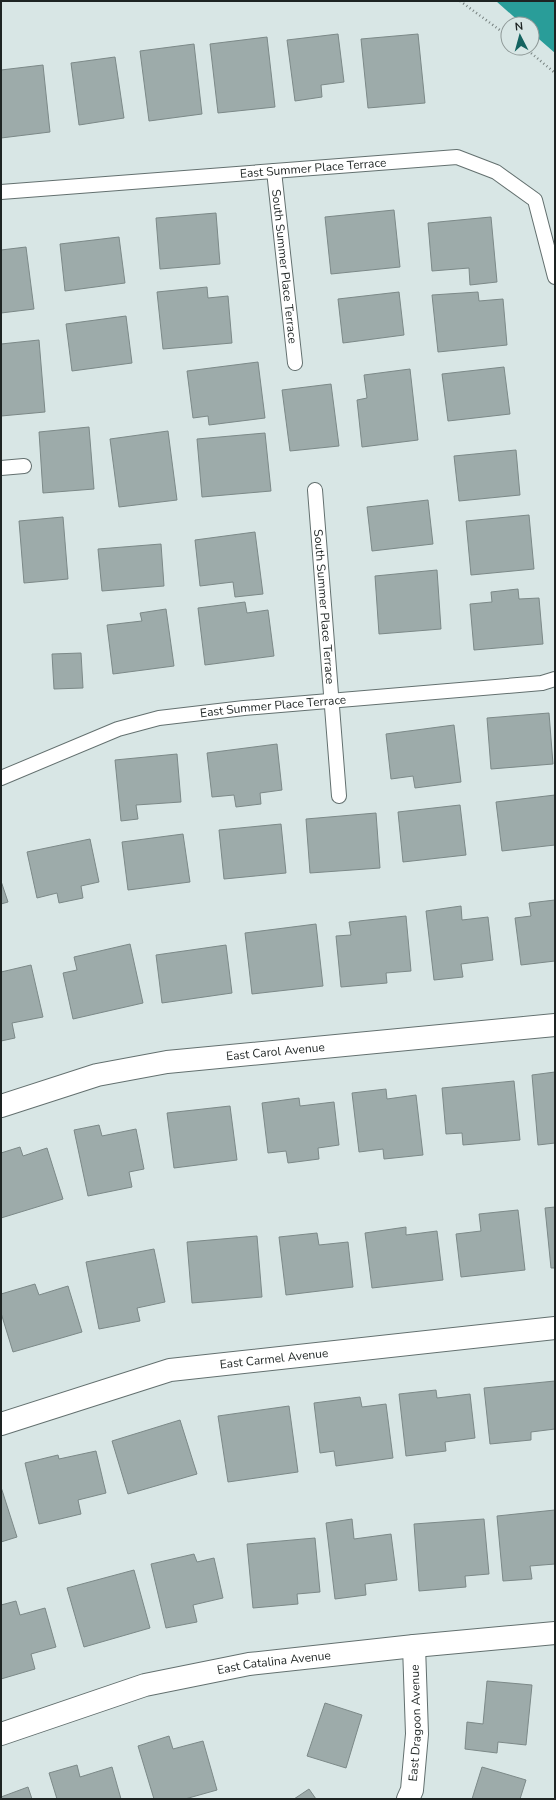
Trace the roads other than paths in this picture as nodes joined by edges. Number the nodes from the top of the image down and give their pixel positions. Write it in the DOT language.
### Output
graph roads {
  1 [pos="274,171"];
  2 [pos="1,192"];
  3 [pos="555,277"];
  4 [pos="294,363"];
  5 [pos="24,466"];
  6 [pos="1,468"];
  7 [pos="315,490"];
  8 [pos="555,679"];
  9 [pos="332,700"];
  10 [pos="1,778"];
  11 [pos="339,796"];
  12 [pos="555,1025"];
  13 [pos="1,1106"];
  14 [pos="555,1328"];
  15 [pos="1,1424"];
  16 [pos="555,1633"];
  17 [pos="414,1646"];
  18 [pos="1,1734"];
  19 [pos="408,1799"];
  1 -- 2 [label="lane, East Summer Place Terrace"];
  1 -- 3 [label="lane, East Summer Place Terrace"];
  1 -- 4 [label="lane, South Summer Place Terrace"];
  5 -- 6 [label="lane"];
  7 -- 9 [label="lane, South Summer Place Terrace"];
  8 -- 9 [label="lane, East Summer Place Terrace"];
  9 -- 10 [label="lane, East Summer Place Terrace"];
  9 -- 11 [label="lane, South Summer Place Terrace"];
  12 -- 13 [label="street, East Carol Avenue"];
  14 -- 15 [label="street, East Carmel Avenue"];
  16 -- 17 [label="street, East Catalina Avenue"];
  17 -- 18 [label="street, East Catalina Avenue"];
  17 -- 19 [label="street, East Dragoon Avenue"];
}
